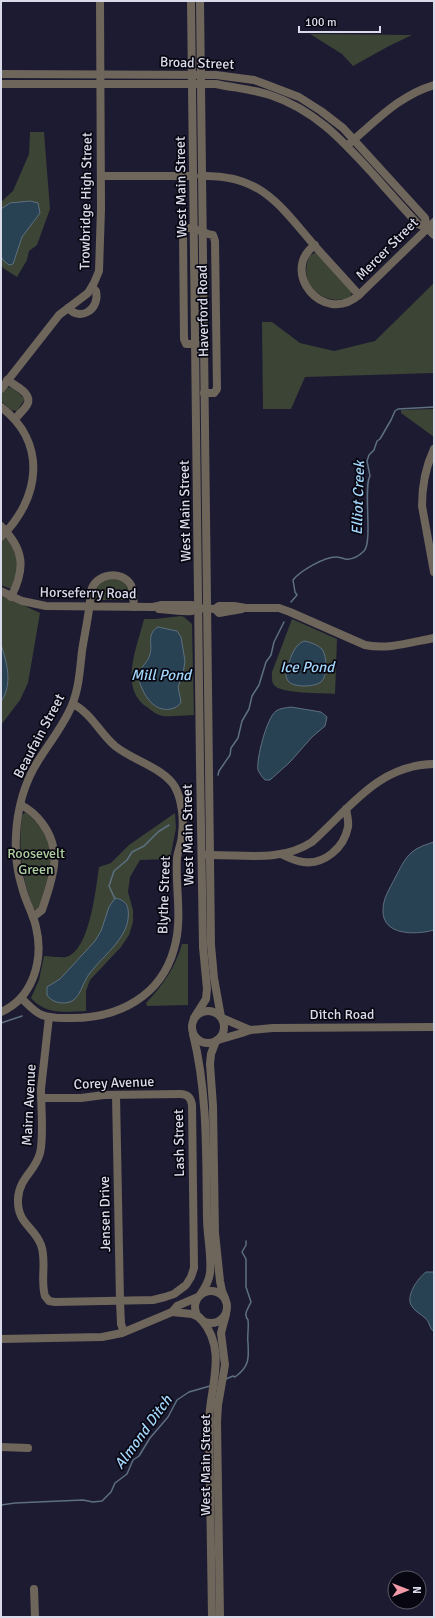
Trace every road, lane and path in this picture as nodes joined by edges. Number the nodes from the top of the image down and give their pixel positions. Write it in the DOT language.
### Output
graph roads {
  1 [pos="100,1"];
  2 [pos="191,1"];
  3 [pos="200,1"];
  4 [pos="1,74"];
  5 [pos="100,74"];
  6 [pos="197,74"];
  7 [pos="1,84"];
  8 [pos="100,84"];
  9 [pos="197,84"];
  10 [pos="434,84"];
  11 [pos="354,140"];
  12 [pos="347,146"];
  13 [pos="101,176"];
  14 [pos="198,176"];
  15 [pos="434,222"];
  16 [pos="427,228"];
  17 [pos="198,230"];
  18 [pos="434,235"];
  19 [pos="314,245"];
  20 [pos="92,287"];
  21 [pos="359,295"];
  22 [pos="68,308"];
  23 [pos="196,344"];
  24 [pos="7,380"];
  25 [pos="1,389"];
  26 [pos="204,393"];
  27 [pos="1,407"];
  28 [pos="15,419"];
  29 [pos="434,449"];
  30 [pos="3,532"];
  31 [pos="431,541"];
  32 [pos="434,572"];
  33 [pos="1,590"];
  34 [pos="11,597"];
  35 [pos="89,607"];
  36 [pos="134,607"];
  37 [pos="204,608"];
  38 [pos="434,638"];
  39 [pos="73,704"];
  40 [pos="434,764"];
  41 [pos="21,805"];
  42 [pos="346,809"];
  43 [pos="206,855"];
  44 [pos="282,855"];
  45 [pos="33,917"];
  46 [pos="21,998"];
  47 [pos="1,1012"];
  48 [pos="49,1017"];
  49 [pos="221,1017"];
  50 [pos="194,1018"];
  51 [pos="434,1027"];
  52 [pos="250,1030"];
  53 [pos="193,1034"];
  54 [pos="218,1041"];
  55 [pos="116,1095"];
  56 [pos="188,1096"];
  57 [pos="41,1098"];
  58 [pos="193,1190"];
  59 [pos="207,1190"];
  60 [pos="199,1296"];
  61 [pos="225,1298"];
  62 [pos="120,1301"];
  63 [pos="172,1312"];
  64 [pos="226,1314"];
  65 [pos="200,1318"];
  66 [pos="124,1332"];
  67 [pos="1,1339"];
  68 [pos="1,1447"];
  69 [pos="28,1448"];
  70 [pos="34,1589"];
  71 [pos="35,1617"];
  72 [pos="212,1617"];
  73 [pos="220,1617"];
  1 -- 5 [label="street, Trowbridge High Street"];
  2 -- 6 [label="street, West Main Street"];
  3 -- 6 [label="street, West Main Street"];
  4 -- 5 [label="street, Broad Street"];
  5 -- 6 [label="street, Broad Street"];
  5 -- 8 [label="street, Trowbridge High Street"];
  6 -- 9 [label="street, West Main Street"];
  6 -- 11 [label="street, Broad Street"];
  7 -- 8 [label="street, Broad Street"];
  8 -- 9 [label="street, Broad Street"];
  8 -- 13 [label="street, Trowbridge High Street"];
  9 -- 12 [label="street, Broad Street"];
  9 -- 14 [label="street, West Main Street"];
  10 -- 11 [label="street"];
  11 -- 12 [label="street"];
  11 -- 16 [label="street, Broad Street"];
  12 -- 16 [label="street, Broad Street"];
  13 -- 14 [label="street"];
  13 -- 20 [label="street, Trowbridge High Street"];
  14 -- 17 [label="street, West Main Street"];
  14 -- 19 [label="street"];
  15 -- 16 [label="street, Mercer Street"];
  16 -- 18 [label="street, Broad Street"];
  16 -- 21 [label="street, Mercer Street"];
  17 -- 23 [label="street, West Main Street"];
  17 -- 23 [label="street"];
  17 -- 26 [label="street, West Main Street"];
  17 -- 26 [label="street, Haverford Road"];
  19 -- 21 [label="street"];
  19 -- 21 [label="street, Mercer Street"];
  20 -- 22 [label="street, Trowbridge High Street"];
  20 -- 22 [label="street"];
  22 -- 24 [label="street, Trowbridge High Street"];
  23 -- 37 [label="street, West Main Street"];
  24 -- 25 [label="street, Trowbridge High Street"];
  24 -- 28 [label="street"];
  26 -- 37 [label="street, West Main Street"];
  27 -- 28 [label="street"];
  28 -- 30 [label="street"];
  29 -- 31 [label="street"];
  30 -- 34 [label="street"];
  31 -- 32 [label="street"];
  33 -- 34 [label="street, Horseferry Road"];
  34 -- 35 [label="street, Horseferry Road"];
  35 -- 36 [label="street, Horseferry Road"];
  35 -- 36 [label="street, Beaufain Street"];
  35 -- 39 [label="street, Beaufain Street"];
  36 -- 37 [label="street, Horseferry Road"];
  37 -- 38 [label="street, Horseferry Road"];
  37 -- 43 [label="street, West Main Street"];
  39 -- 41 [label="street, Beaufain Street"];
  39 -- 48 [label="street, Blythe Street"];
  40 -- 42 [label="street"];
  41 -- 45 [label="street, Beaufain Street"];
  41 -- 45 [label="street"];
  42 -- 44 [label="street"];
  42 -- 44 [label="street"];
  43 -- 44 [label="street"];
  43 -- 49 [label="street, West Main Street"];
  43 -- 50 [label="street, West Main Street"];
  45 -- 46 [label="street, Beaufain Street"];
  46 -- 47 [label="street"];
  46 -- 48 [label="street, Blythe Street"];
  48 -- 57 [label="street, Mairn Avenue"];
  49 -- 50 [label="street"];
  49 -- 52 [label="street, Ditch Road"];
  49 -- 54 [label="street"];
  50 -- 53 [label="street"];
  51 -- 52 [label="street, Ditch Road"];
  52 -- 54 [label="street, Ditch Road"];
  53 -- 54 [label="street"];
  53 -- 59 [label="street"];
  54 -- 61 [label="street"];
  55 -- 56 [label="street, Corey Avenue"];
  55 -- 57 [label="street, Corey Avenue"];
  55 -- 62 [label="street, Jensen Drive"];
  56 -- 58 [label="street, Lash Street"];
  57 -- 62 [label="street, Mairn Avenue"];
  58 -- 59 [label="street, Lash Street"];
  58 -- 62 [label="street, Lash Street"];
  59 -- 60 [label="street"];
  60 -- 61 [label="street"];
  60 -- 63 [label="street"];
  60 -- 65 [label="street"];
  61 -- 64 [label="street"];
  62 -- 66 [label="street, Jensen Drive"];
  63 -- 65 [label="street"];
  63 -- 66 [label="street"];
  64 -- 65 [label="street"];
  64 -- 73 [label="street, West Main Street"];
  65 -- 72 [label="street, West Main Street"];
  66 -- 67 [label="street"];
  68 -- 69 [label="street"];
  70 -- 71 [label="street"];
}
